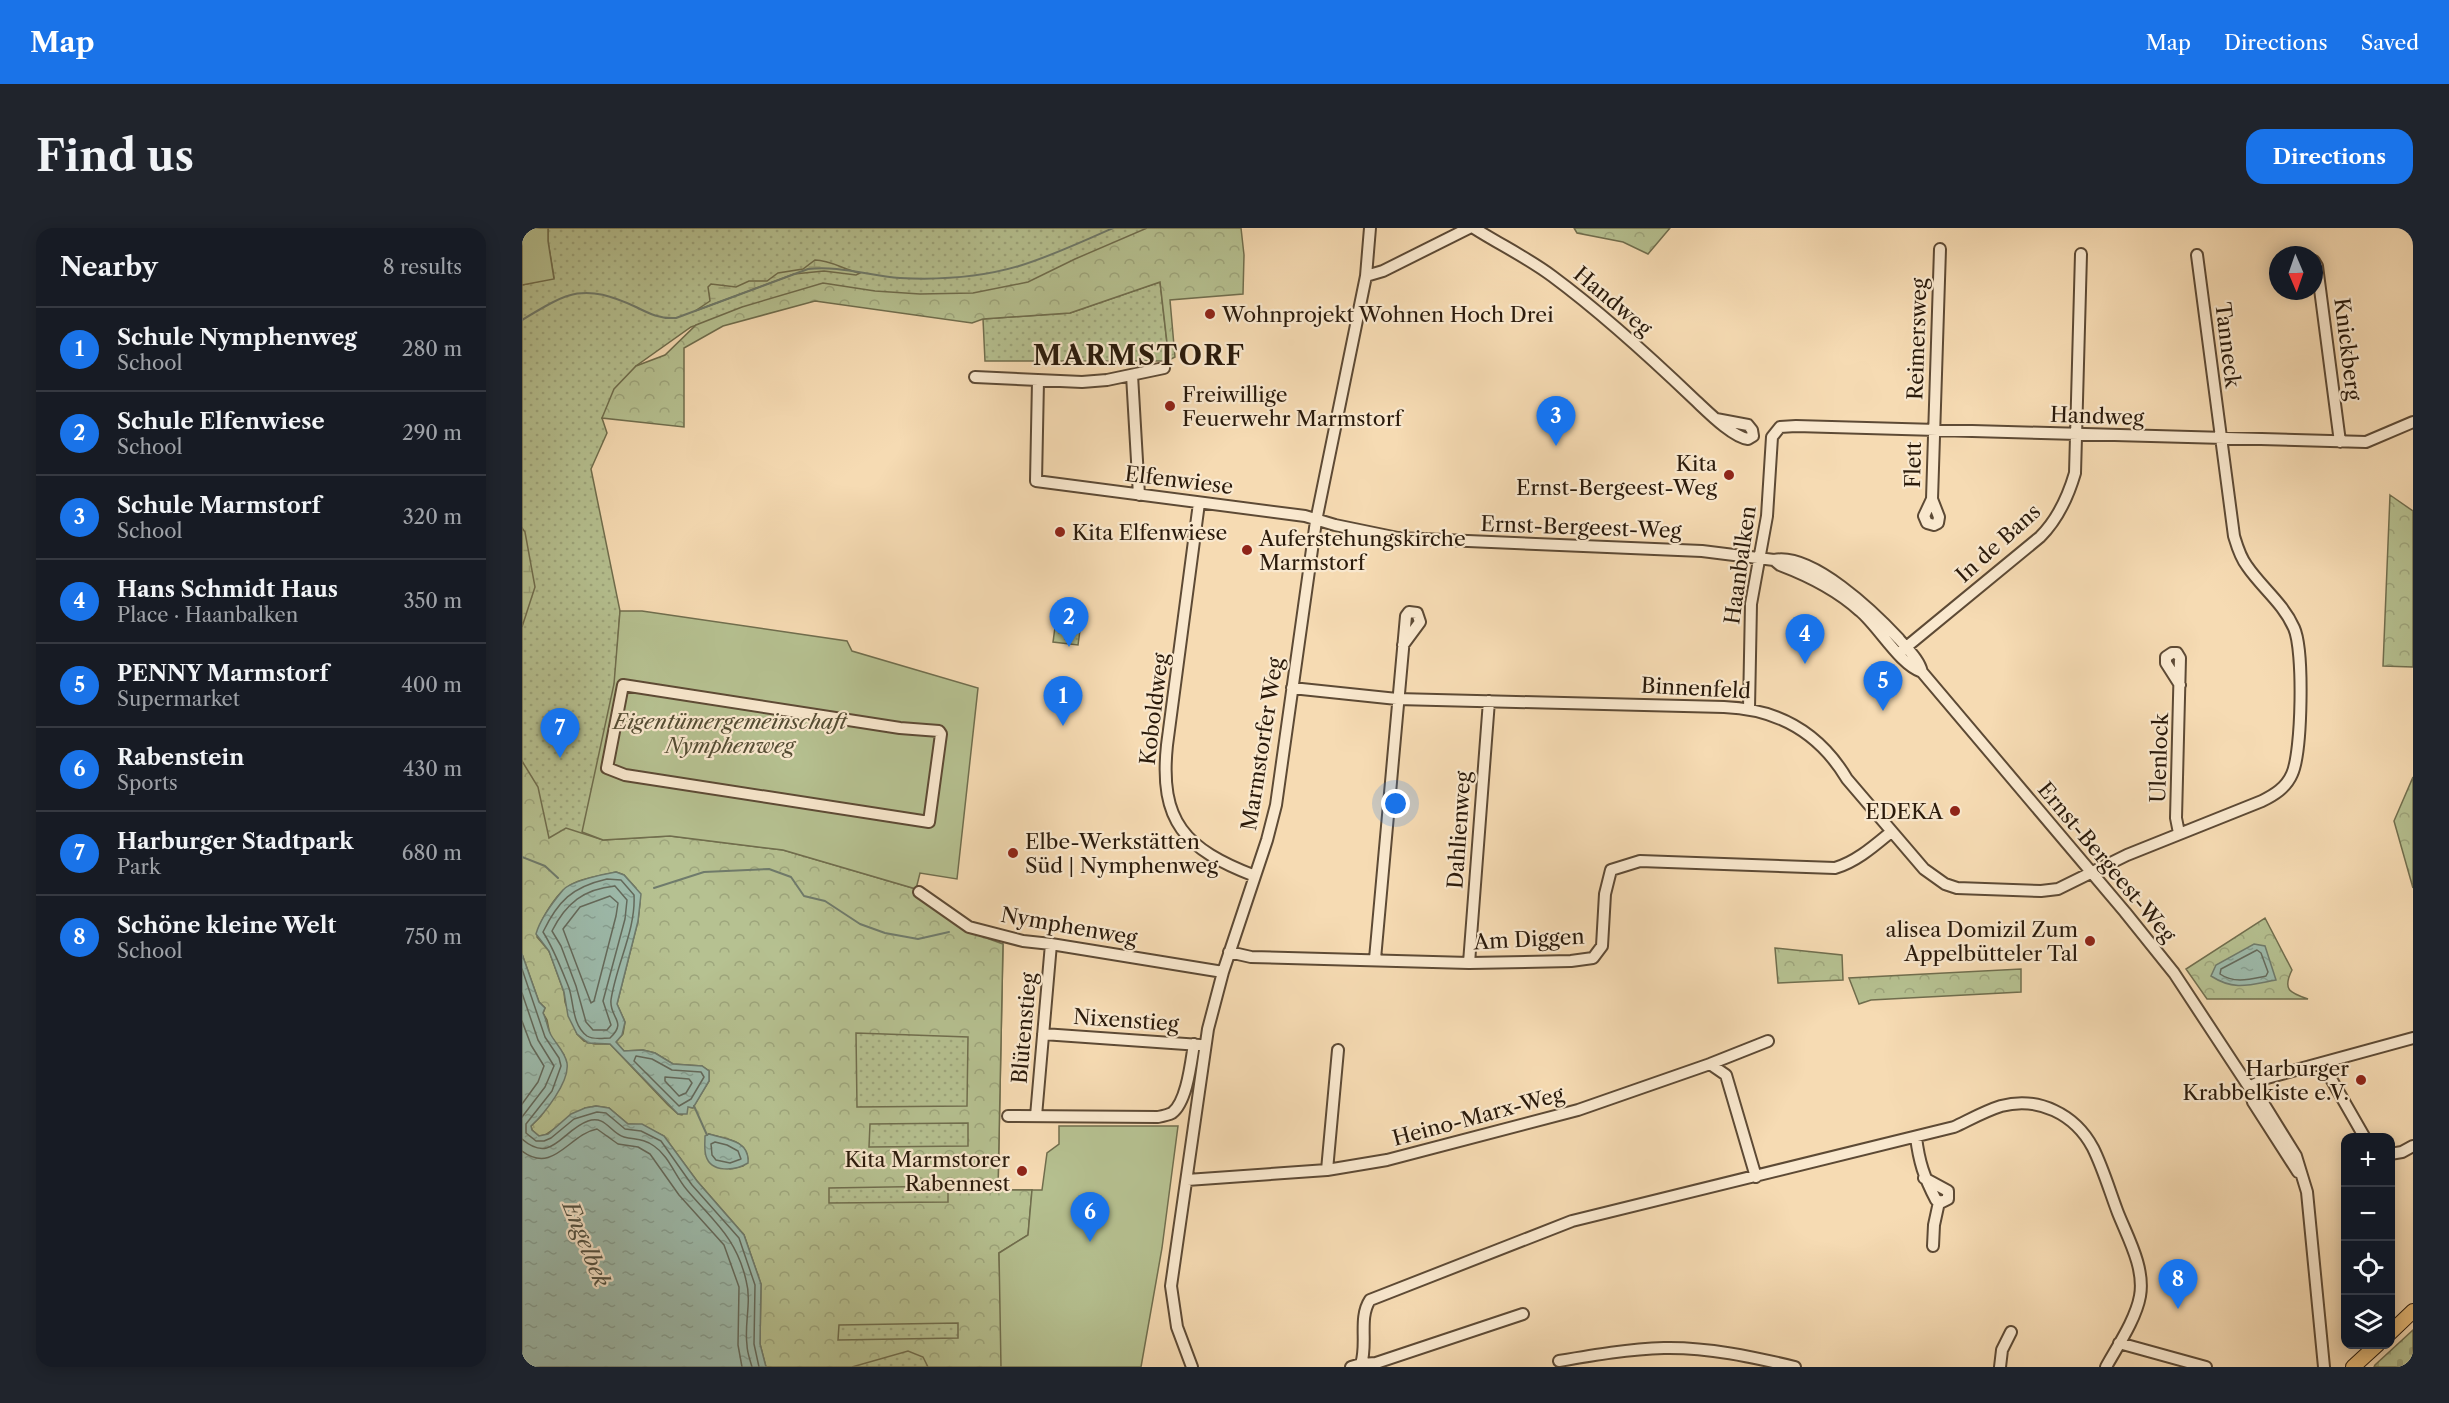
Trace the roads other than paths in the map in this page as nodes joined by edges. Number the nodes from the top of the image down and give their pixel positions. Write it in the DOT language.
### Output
graph roads {
  1 [pos="1370,228"];
  2 [pos="1469,228"];
  3 [pos="1474,228"];
  4 [pos="1940,249"];
  5 [pos="2081,254"];
  6 [pos="2197,255"];
  7 [pos="1366,276"];
  8 [pos="2321,300"];
  9 [pos="1164,368"];
  10 [pos="1132,375"];
  11 [pos="975,377"];
  12 [pos="1038,381"];
  13 [pos="1716,419"];
  14 [pos="2413,422"];
  15 [pos="1777,430"];
  16 [pos="1933,431"];
  17 [pos="2077,435"];
  18 [pos="2220,439"];
  19 [pos="2340,442"];
  20 [pos="1139,495"];
  21 [pos="1932,499"];
  22 [pos="1199,503"];
  23 [pos="1316,521"];
  24 [pos="1760,557"];
  25 [pos="1403,645"];
  26 [pos="1902,650"];
  27 [pos="2180,685"];
  28 [pos="1292,688"];
  29 [pos="1397,699"];
  30 [pos="1489,700"];
  31 [pos="1749,708"];
  32 [pos="929,822"];
  33 [pos="1891,832"];
  34 [pos="2179,833"];
  35 [pos="2091,873"];
  36 [pos="1255,876"];
  37 [pos="919,892"];
  38 [pos="1051,944"];
  39 [pos="1229,952"];
  40 [pos="1375,959"];
  41 [pos="1468,963"];
  42 [pos="1223,972"];
  43 [pos="1043,1034"];
  44 [pos="2413,1038"];
  45 [pos="1768,1041"];
  46 [pos="1194,1044"];
  47 [pos="1206,1045"];
  48 [pos="1338,1050"];
  49 [pos="1710,1064"];
  50 [pos="2322,1064"];
  51 [pos="2249,1087"];
  52 [pos="1008,1116"];
  53 [pos="1036,1116"];
  54 [pos="2363,1133"];
  55 [pos="1916,1137"];
  56 [pos="2413,1146"];
  57 [pos="2395,1153"];
  58 [pos="1327,1170"];
  59 [pos="1756,1177"];
  60 [pos="1187,1180"];
  61 [pos="1933,1246"];
  62 [pos="2413,1311"];
  63 [pos="1523,1314"];
  64 [pos="2395,1329"];
  65 [pos="2011,1332"];
  66 [pos="2119,1343"];
  67 [pos="2373,1349"];
  68 [pos="1559,1360"];
  69 [pos="1356,1366"];
  70 [pos="1192,1367"];
  71 [pos="1795,1367"];
  72 [pos="2000,1367"];
  73 [pos="2106,1367"];
  74 [pos="2206,1367"];
  75 [pos="2324,1367"];
  76 [pos="2353,1367"];
  1 -- 7 [label="street, Marmstorfer Weg"];
  2 -- 7 [label="street"];
  3 -- 13 [label="street, Handweg"];
  4 -- 16 [label="street, Reimersweg"];
  5 -- 17 [label="street, In de Bans"];
  6 -- 18 [label="street, Tanneck"];
  7 -- 23 [label="street, Marmstorfer Weg"];
  8 -- 19 [label="street, Knickberg"];
  9 -- 10 [label="street"];
  10 -- 12 [label="street"];
  10 -- 20 [label="street"];
  11 -- 12 [label="street"];
  12 -- 20 [label="street, Elfenwiese"];
  14 -- 19 [label="street, Handweg"];
  15 -- 16 [label="street, Handweg"];
  15 -- 24 [label="street, Haanbalken"];
  16 -- 17 [label="street, Handweg"];
  16 -- 21 [label="street, Flett"];
  17 -- 18 [label="street, Handweg"];
  17 -- 26 [label="street, In de Bans"];
  18 -- 19 [label="street, Handweg"];
  18 -- 34 [label="street, Tanneck"];
  20 -- 22 [label="street, Elfenwiese"];
  22 -- 23 [label="street, Elfenwiese"];
  22 -- 36 [label="street, Koboldweg"];
  23 -- 24 [label="street, Ernst-Bergeest-Weg"];
  23 -- 28 [label="street, Marmstorfer Weg"];
  24 -- 26 [label="street, Ernst-Bergeest-Weg"];
  24 -- 31 [label="street, Haanbalken"];
  25 -- 29 [label="street"];
  26 -- 35 [label="street, Ernst-Bergeest-Weg"];
  27 -- 34 [label="street, Ulenlock"];
  28 -- 29 [label="street, Binnenfeld"];
  28 -- 36 [label="street, Marmstorfer Weg"];
  29 -- 30 [label="street, Binnenfeld"];
  29 -- 40 [label="street"];
  30 -- 31 [label="street, Binnenfeld"];
  30 -- 41 [label="street, Dahlienweg"];
  31 -- 33 [label="street, Binnenfeld"];
  32 -- 32 [label="street"];
  33 -- 35 [label="street, Binnenfeld"];
  33 -- 41 [label="street, Am Diggen"];
  34 -- 35 [label="street, Binnenfeld"];
  35 -- 51 [label="street, Ernst-Bergeest-Weg"];
  36 -- 39 [label="street, Marmstorfer Weg"];
  37 -- 38 [label="street, Nymphenweg"];
  38 -- 42 [label="street, Nymphenweg"];
  38 -- 43 [label="street, Blütenstieg"];
  39 -- 40 [label="street, Am Diggen"];
  39 -- 42 [label="street, Marmstorfer Weg"];
  40 -- 41 [label="street, Am Diggen"];
  42 -- 47 [label="street, Marmstorfer Weg"];
  43 -- 46 [label="street, Nixenstieg"];
  43 -- 53 [label="street, Blütenstieg"];
  44 -- 50 [label="street"];
  45 -- 49 [label="street, Heino-Marx-Weg"];
  46 -- 47 [label="street, Nixenstieg"];
  46 -- 53 [label="street"];
  47 -- 60 [label="street, Marmstorfer Weg"];
  48 -- 58 [label="street"];
  49 -- 58 [label="street, Heino-Marx-Weg"];
  49 -- 59 [label="street"];
  50 -- 51 [label="street"];
  50 -- 54 [label="street"];
  51 -- 75 [label="street, Ernst-Bergeest-Weg"];
  52 -- 53 [label="street"];
  55 -- 59 [label="street"];
  55 -- 61 [label="street"];
  55 -- 66 [label="street"];
  56 -- 57 [label="street"];
  58 -- 60 [label="street, Heino-Marx-Weg"];
  59 -- 69 [label="street"];
  60 -- 70 [label="street, Marmstorfer Weg"];
  62 -- 64 [label="main road"];
  63 -- 69 [label="street"];
  65 -- 72 [label="street"];
  66 -- 73 [label="street"];
  66 -- 74 [label="street"];
  67 -- 76 [label="main road"];
  68 -- 71 [label="street"];
}
